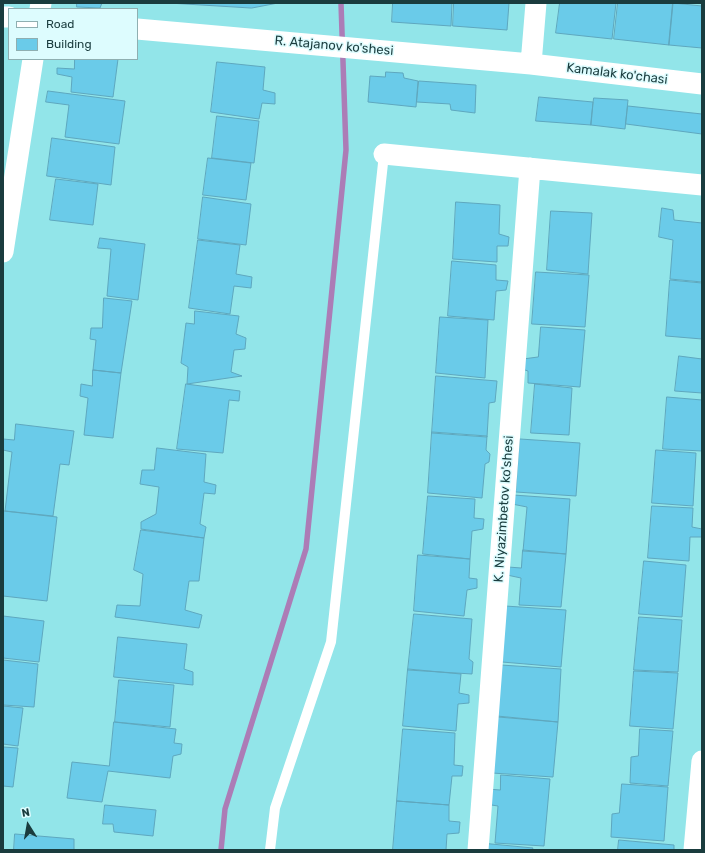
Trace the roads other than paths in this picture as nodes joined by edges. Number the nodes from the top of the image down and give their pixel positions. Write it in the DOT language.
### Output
graph roads {
  1 [pos="536,3"];
  2 [pos="138,29"];
  3 [pos="33,60"];
  4 [pos="531,64"];
  5 [pos="702,84"];
  6 [pos="384,154"];
  7 [pos="530,168"];
  8 [pos="702,185"];
  9 [pos="5,221"];
  10 [pos="3,252"];
  11 [pos="702,761"];
  12 [pos="270,850"];
  13 [pos="478,850"];
  14 [pos="694,850"];
  1 -- 4 [label="street"];
  2 -- 4 [label="street, R. Atajanov ko'shesi"];
  3 -- 9 [label="street"];
  4 -- 5 [label="street, Kamalak ko'chasi"];
  6 -- 7 [label="street"];
  6 -- 12 [label="lane"];
  7 -- 8 [label="street"];
  7 -- 13 [label="street, K. Niyazimbetov ko'shesi"];
  9 -- 10 [label="street"];
  11 -- 14 [label="street"];
}
